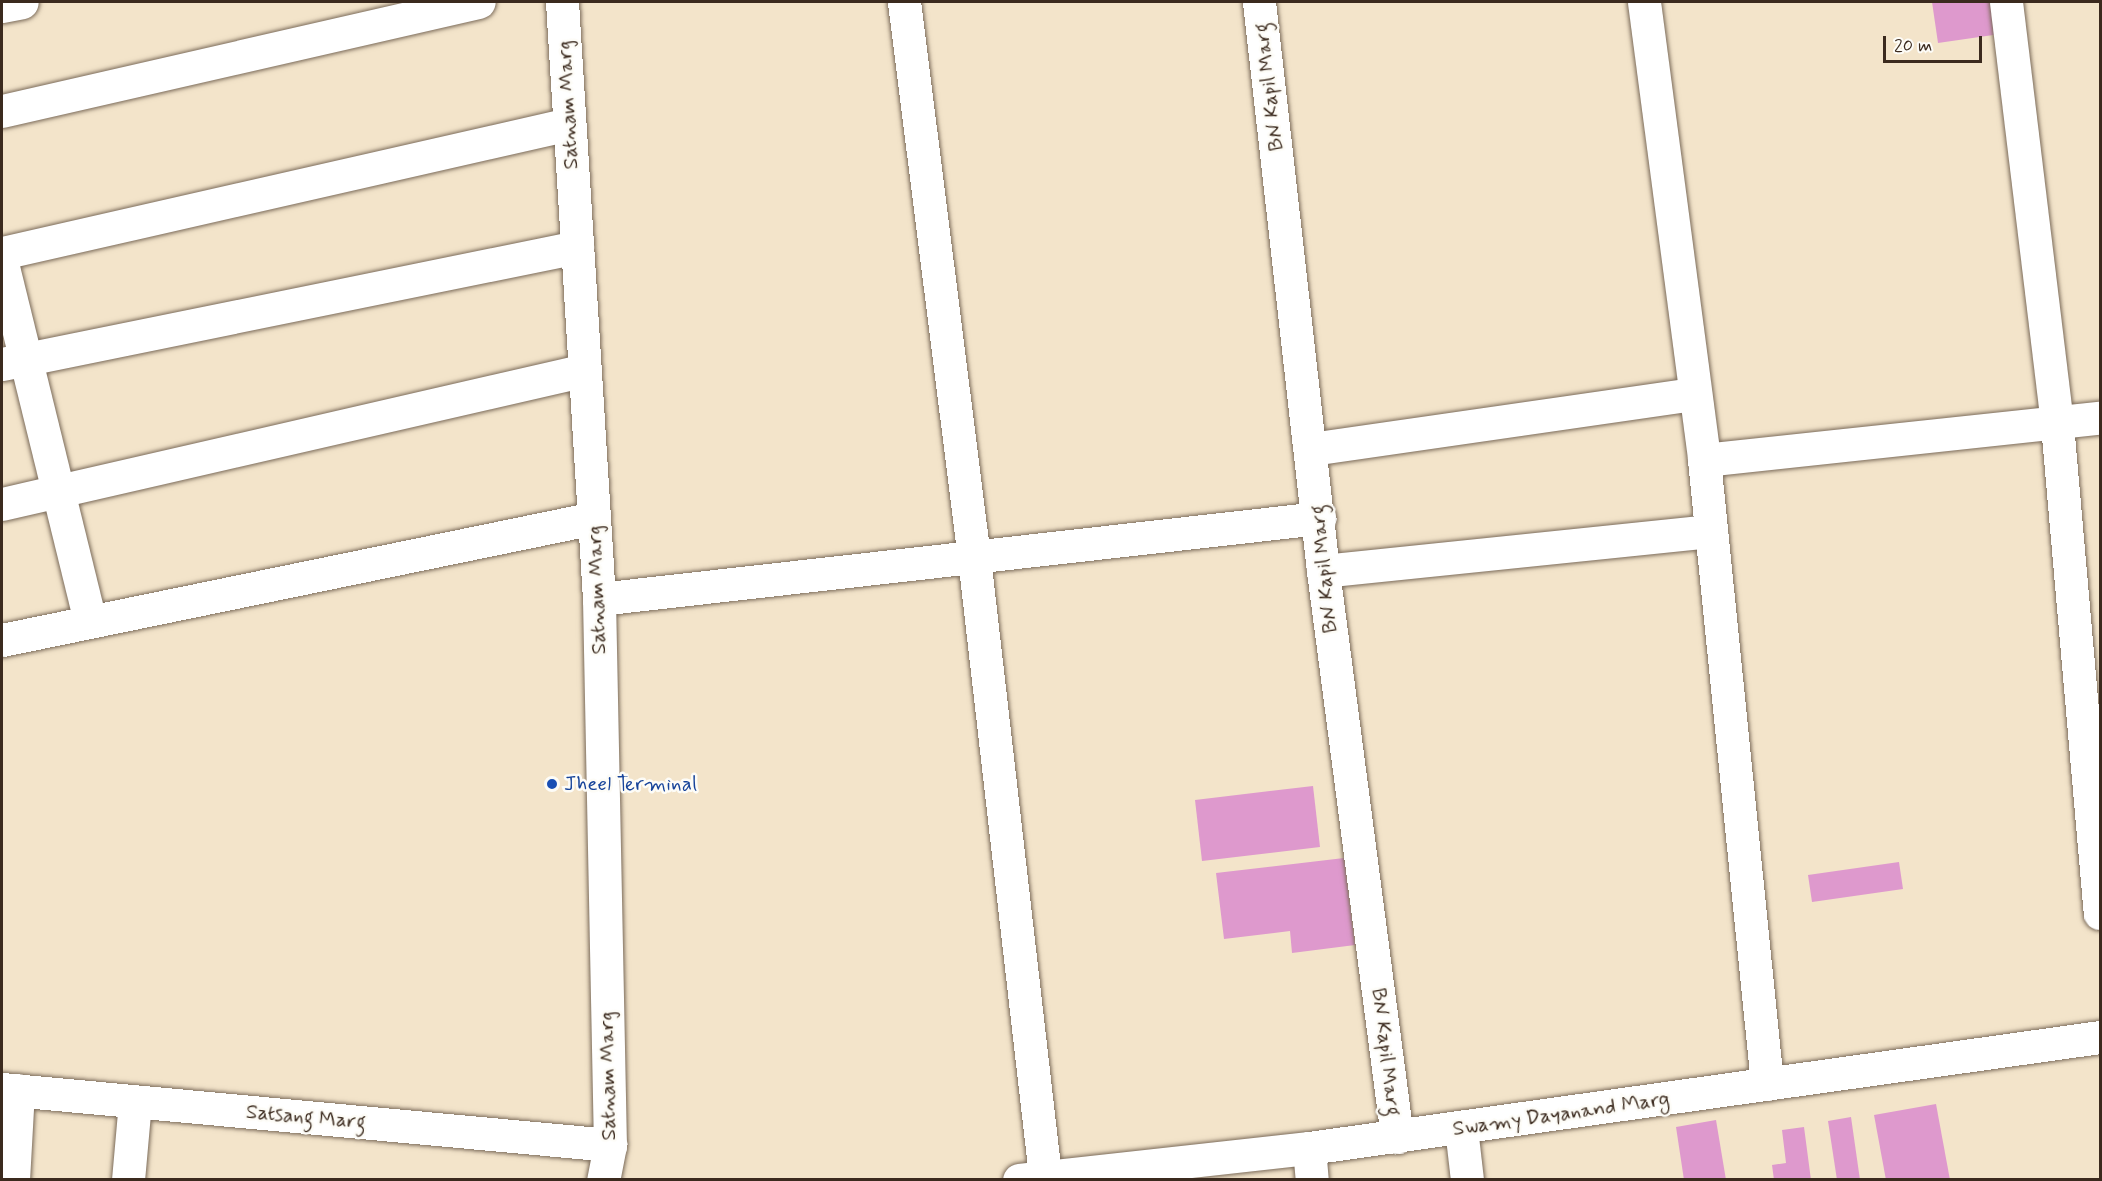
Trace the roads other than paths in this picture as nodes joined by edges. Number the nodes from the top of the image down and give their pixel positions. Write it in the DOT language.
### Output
graph roads {
  1 [pos="22,2"];
  2 [pos="479,2"];
  3 [pos="562,2"];
  4 [pos="904,2"];
  5 [pos="1259,2"];
  6 [pos="1644,2"];
  7 [pos="2006,2"];
  8 [pos="2,6"];
  9 [pos="2,111"];
  10 [pos="569,124"];
  11 [pos="577,247"];
  12 [pos="2,253"];
  13 [pos="2,263"];
  14 [pos="14,361"];
  15 [pos="585,370"];
  16 [pos="1693,394"];
  17 [pos="2100,418"];
  18 [pos="2057,424"];
  19 [pos="1311,449"];
  20 [pos="1704,460"];
  21 [pos="58,491"];
  22 [pos="2,504"];
  23 [pos="594,518"];
  24 [pos="1319,518"];
  25 [pos="1711,531"];
  26 [pos="974,558"];
  27 [pos="1323,571"];
  28 [pos="599,599"];
  29 [pos="90,620"];
  30 [pos="2,640"];
  31 [pos="2100,913"];
  32 [pos="2100,1037"];
  33 [pos="1767,1084"];
  34 [pos="10,1090"];
  35 [pos="135,1101"];
  36 [pos="1461,1128"];
  37 [pos="1397,1137"];
  38 [pos="610,1145"];
  39 [pos="1310,1164"];
  40 [pos="1032,1177"];
  41 [pos="14,1179"];
  42 [pos="128,1179"];
  43 [pos="603,1179"];
  44 [pos="1467,1179"];
  1 -- 8 [label="street"];
  2 -- 9 [label="street"];
  3 -- 10 [label="street, Satnam Marg"];
  4 -- 26 [label="street"];
  5 -- 19 [label="street, BN Kapil Marg"];
  6 -- 16 [label="street"];
  7 -- 18 [label="street"];
  10 -- 11 [label="street, Satnam Marg"];
  10 -- 12 [label="street"];
  11 -- 14 [label="street"];
  11 -- 15 [label="street, Satnam Marg"];
  13 -- 14 [label="street"];
  14 -- 21 [label="street"];
  15 -- 21 [label="street"];
  15 -- 23 [label="street, Satnam Marg"];
  16 -- 19 [label="street"];
  16 -- 20 [label="street"];
  17 -- 18 [label="street"];
  18 -- 20 [label="street"];
  18 -- 31 [label="street"];
  19 -- 24 [label="street, BN Kapil Marg"];
  20 -- 25 [label="street"];
  21 -- 22 [label="street"];
  21 -- 29 [label="street"];
  23 -- 28 [label="street, Satnam Marg"];
  23 -- 29 [label="street"];
  24 -- 26 [label="street"];
  24 -- 27 [label="street, BN Kapil Marg"];
  25 -- 27 [label="street"];
  25 -- 33 [label="street"];
  26 -- 28 [label="street"];
  26 -- 40 [label="street"];
  27 -- 37 [label="street, BN Kapil Marg"];
  28 -- 38 [label="street, Satnam Marg"];
  29 -- 30 [label="street"];
  32 -- 33 [label="street, Swamy Dayanand Marg"];
  33 -- 36 [label="street, Swamy Dayanand Marg"];
  34 -- 35 [label="street, Satsang Marg"];
  34 -- 41 [label="street"];
  35 -- 38 [label="street, Satsang Marg"];
  35 -- 42 [label="street"];
  36 -- 37 [label="street, Swamy Dayanand Marg"];
  36 -- 44 [label="street"];
  37 -- 39 [label="street, Swamy Dayanand Marg"];
  38 -- 43 [label="street, Satnam Marg"];
  39 -- 40 [label="street, Swamy Dayanand Marg"];
}
